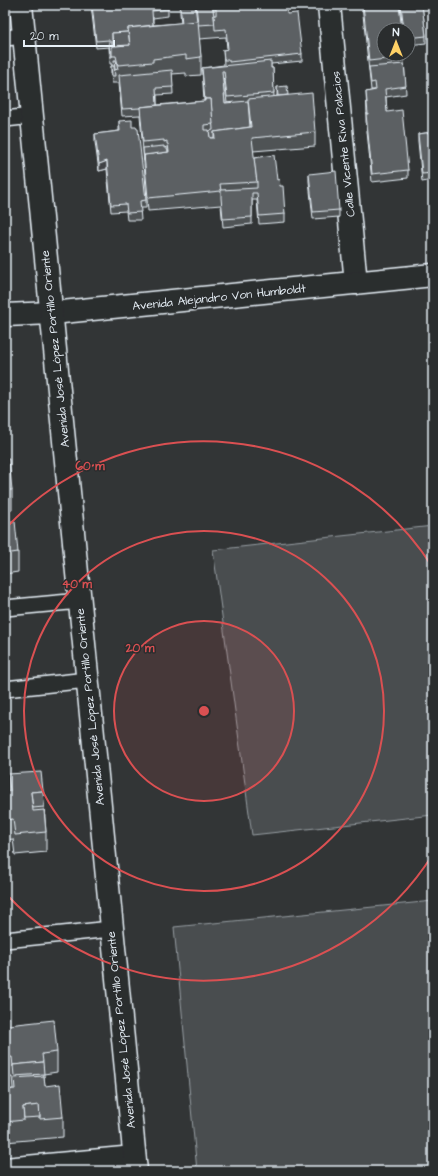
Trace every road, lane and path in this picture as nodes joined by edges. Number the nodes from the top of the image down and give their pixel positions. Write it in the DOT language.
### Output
graph roads {
  1 [pos="21,5"];
  2 [pos="329,5"];
  3 [pos="15,37"];
  4 [pos="32,116"];
  5 [pos="5,119"];
  6 [pos="433,275"];
  7 [pos="356,283"];
  8 [pos="52,313"];
  9 [pos="5,315"];
  10 [pos="80,601"];
  11 [pos="5,608"];
  12 [pos="87,680"];
  13 [pos="5,689"];
  14 [pos="111,929"];
  15 [pos="5,940"];
  16 [pos="135,1164"];
  17 [pos="5,1169"];
  1 -- 3 [label="main road, Avenida José López Portillo Oriente"];
  2 -- 7 [label="main road, Calle Vicente Riva Palacios"];
  3 -- 4 [label="main road, Avenida José López Portillo Oriente"];
  4 -- 5 [label="lane"];
  4 -- 8 [label="main road, Avenida José López Portillo Oriente"];
  6 -- 7 [label="main road, Avenida Alejandro Von Humboldt"];
  7 -- 8 [label="main road, Avenida Alejandro Von Humboldt"];
  8 -- 9 [label="main road, Avenida Alejandro Von Humboldt"];
  8 -- 10 [label="main road, Avenida José López Portillo Oriente"];
  10 -- 11 [label="lane"];
  10 -- 12 [label="main road, Avenida José López Portillo Oriente"];
  12 -- 13 [label="lane"];
  12 -- 14 [label="main road, Avenida José López Portillo Oriente"];
  14 -- 15 [label="lane"];
  14 -- 16 [label="main road, Avenida José López Portillo Oriente"];
  16 -- 17 [label="main road"];
}
